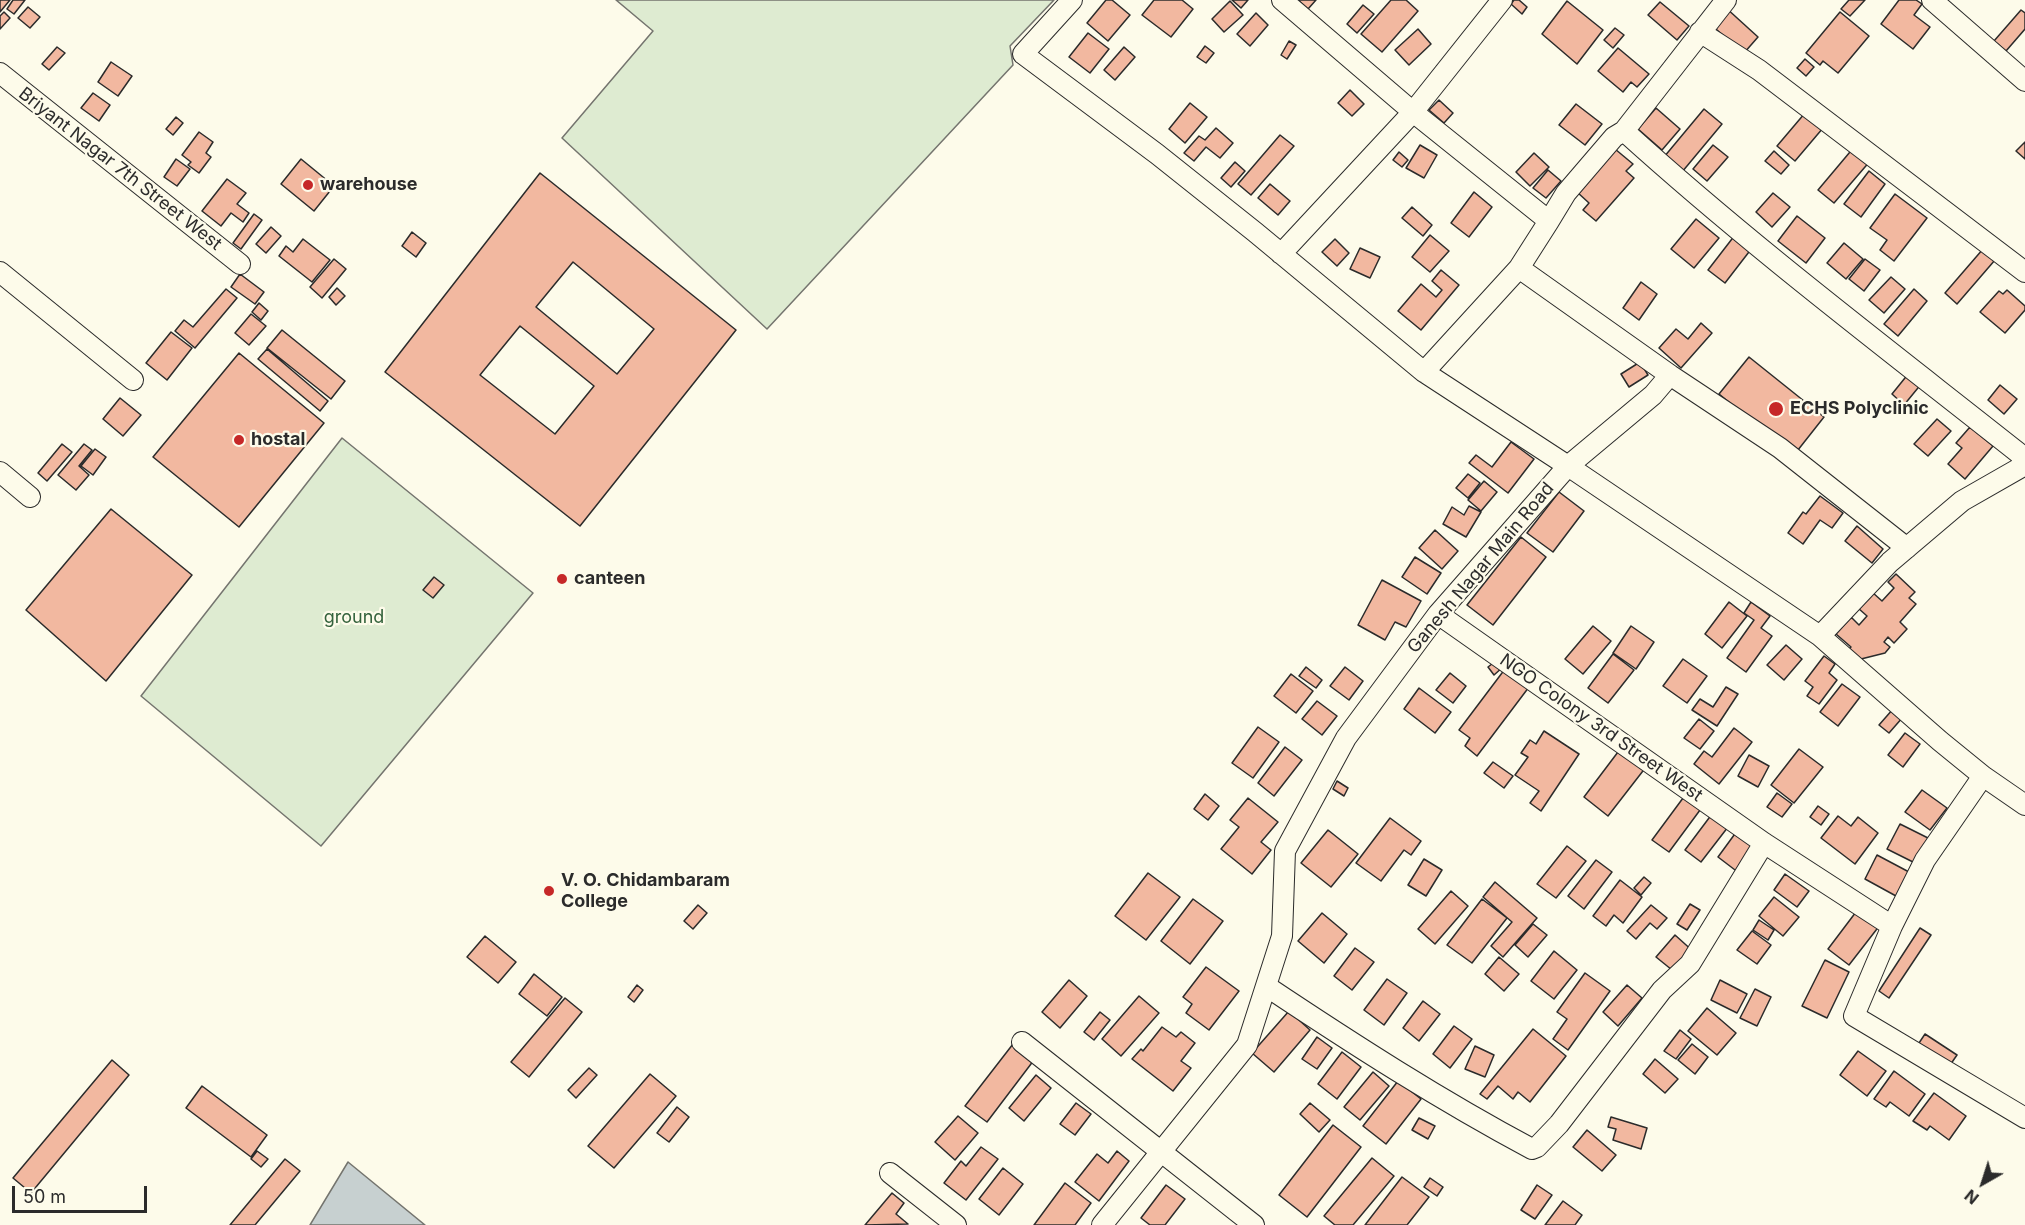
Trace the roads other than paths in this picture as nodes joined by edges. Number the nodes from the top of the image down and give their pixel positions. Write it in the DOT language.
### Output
graph roads {
  1 [pos="1072,0"];
  2 [pos="1282,0"];
  3 [pos="1502,0"];
  4 [pos="1726,0"];
  5 [pos="1932,0"];
  6 [pos="1700,32"];
  7 [pos="0,74"];
  8 [pos="2025,81"];
  9 [pos="1413,112"];
  10 [pos="1624,131"];
  11 [pos="1549,221"];
  12 [pos="1281,254"];
  13 [pos="240,264"];
  14 [pos="1519,268"];
  15 [pos="0,272"];
  16 [pos="2025,272"];
  17 [pos="1424,372"];
  18 [pos="1670,375"];
  19 [pos="133,380"];
  20 [pos="2025,458"];
  21 [pos="2025,465"];
  22 [pos="1568,466"];
  23 [pos="0,472"];
  24 [pos="30,497"];
  25 [pos="1907,548"];
  26 [pos="1438,614"];
  27 [pos="1820,636"];
  28 [pos="1983,776"];
  29 [pos="2025,805"];
  30 [pos="1764,843"];
  31 [pos="1892,926"];
  32 [pos="1266,986"];
  33 [pos="1022,1042"];
  34 [pos="2025,1118"];
  35 [pos="1162,1151"];
  36 [pos="891,1173"];
  37 [pos="956,1225"];
  38 [pos="1102,1225"];
  39 [pos="1254,1225"];
  1 -- 12 [label="street"];
  2 -- 9 [label="street"];
  3 -- 9 [label="street"];
  4 -- 6 [label="street"];
  5 -- 8 [label="street"];
  6 -- 10 [label="street"];
  6 -- 16 [label="street"];
  7 -- 13 [label="street, Briyant Nagar 7th Street West"];
  9 -- 11 [label="street"];
  9 -- 12 [label="street"];
  10 -- 11 [label="street"];
  10 -- 20 [label="street"];
  11 -- 14 [label="street"];
  12 -- 17 [label="street"];
  14 -- 17 [label="street"];
  14 -- 18 [label="street"];
  15 -- 19 [label="street"];
  17 -- 22 [label="street"];
  18 -- 22 [label="street"];
  18 -- 25 [label="street"];
  21 -- 25 [label="street"];
  22 -- 26 [label="street, Ganesh Nagar Main Road"];
  22 -- 27 [label="street, Ganesh Nagar Main Road"];
  23 -- 24 [label="street"];
  25 -- 27 [label="street"];
  26 -- 30 [label="street, NGO Colony 3rd Street West"];
  26 -- 32 [label="street, Ganesh Nagar Main Road"];
  27 -- 28 [label="street, Ganesh Nagar Main Road"];
  28 -- 29 [label="street, Ganesh Nagar Main Road"];
  28 -- 31 [label="street"];
  30 -- 31 [label="street, NGO Colony 3rd Street West"];
  30 -- 32 [label="street"];
  31 -- 34 [label="street"];
  32 -- 35 [label="street, Ganesh Nagar Main Road"];
  33 -- 35 [label="street"];
  35 -- 38 [label="street, Ganesh Nagar Main Road"];
  35 -- 39 [label="street"];
  36 -- 37 [label="street"];
}
